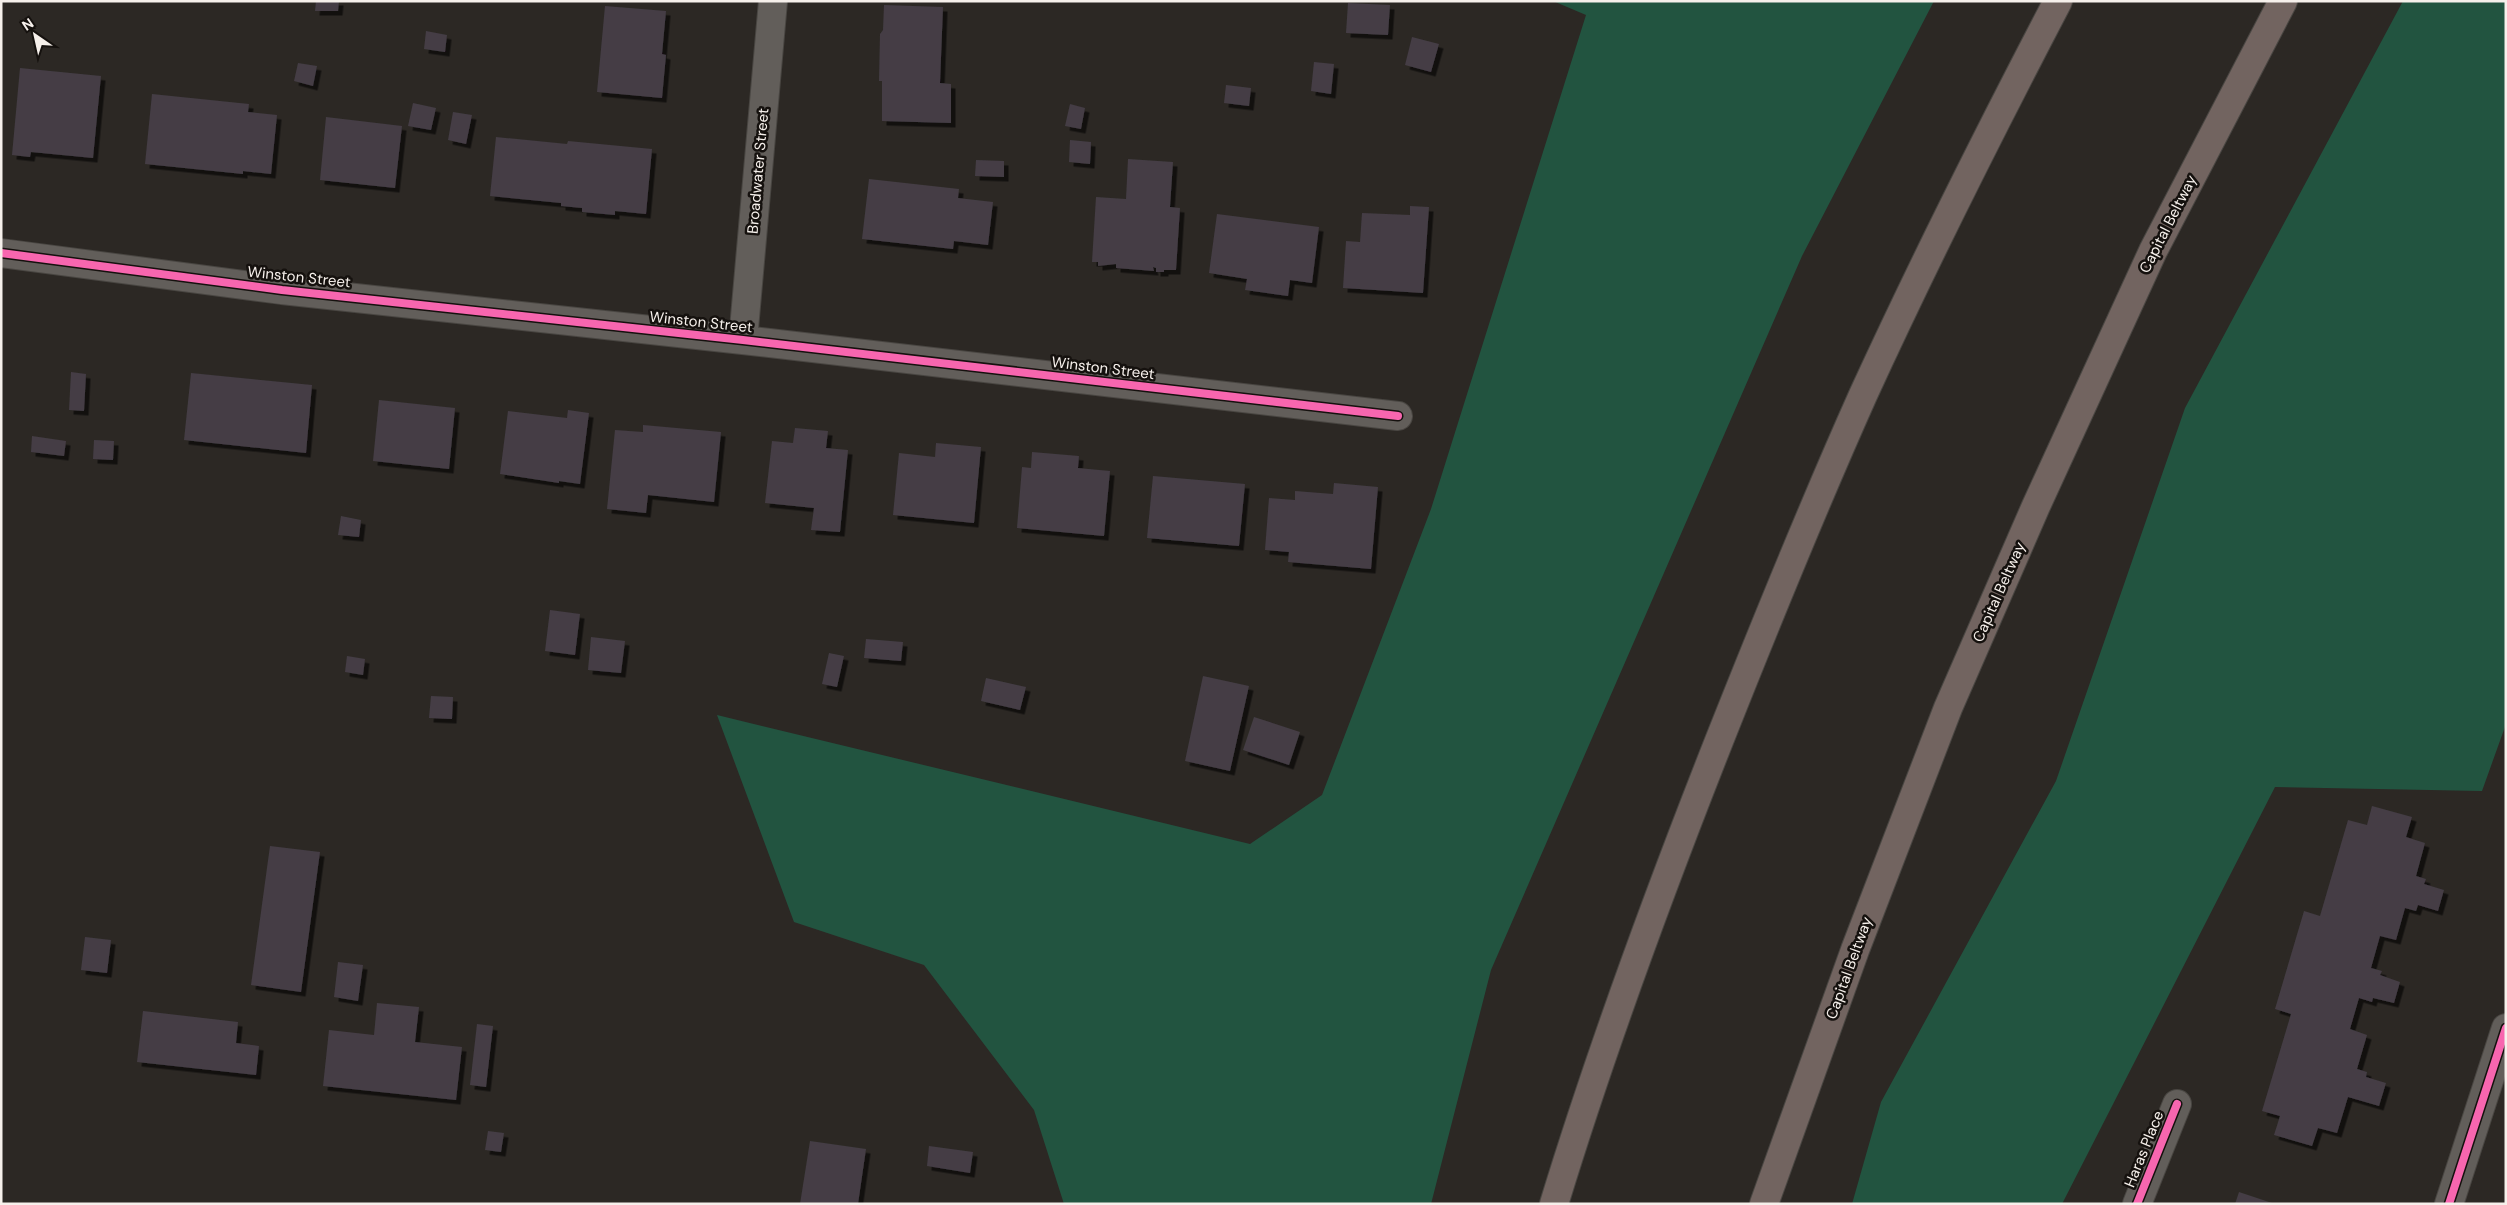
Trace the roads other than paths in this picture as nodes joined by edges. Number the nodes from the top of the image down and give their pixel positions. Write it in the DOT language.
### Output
graph roads {
  1 [pos="773,1"];
  2 [pos="2058,1"];
  3 [pos="2283,1"];
  4 [pos="1,253"];
  5 [pos="744,340"];
  6 [pos="1398,416"];
  7 [pos="2506,1028"];
  8 [pos="2177,1104"];
  9 [pos="1554,1204"];
  10 [pos="1764,1204"];
  11 [pos="2137,1204"];
  12 [pos="2449,1204"];
  1 -- 5 [label="street, Broadwater Street"];
  2 -- 9 [label="highway"];
  3 -- 10 [label="highway, Capital Beltway"];
  4 -- 5 [label="street, Winston Street"];
  5 -- 6 [label="street, Winston Street"];
  7 -- 12 [label="street"];
  8 -- 11 [label="street, Haras Place"];
}
